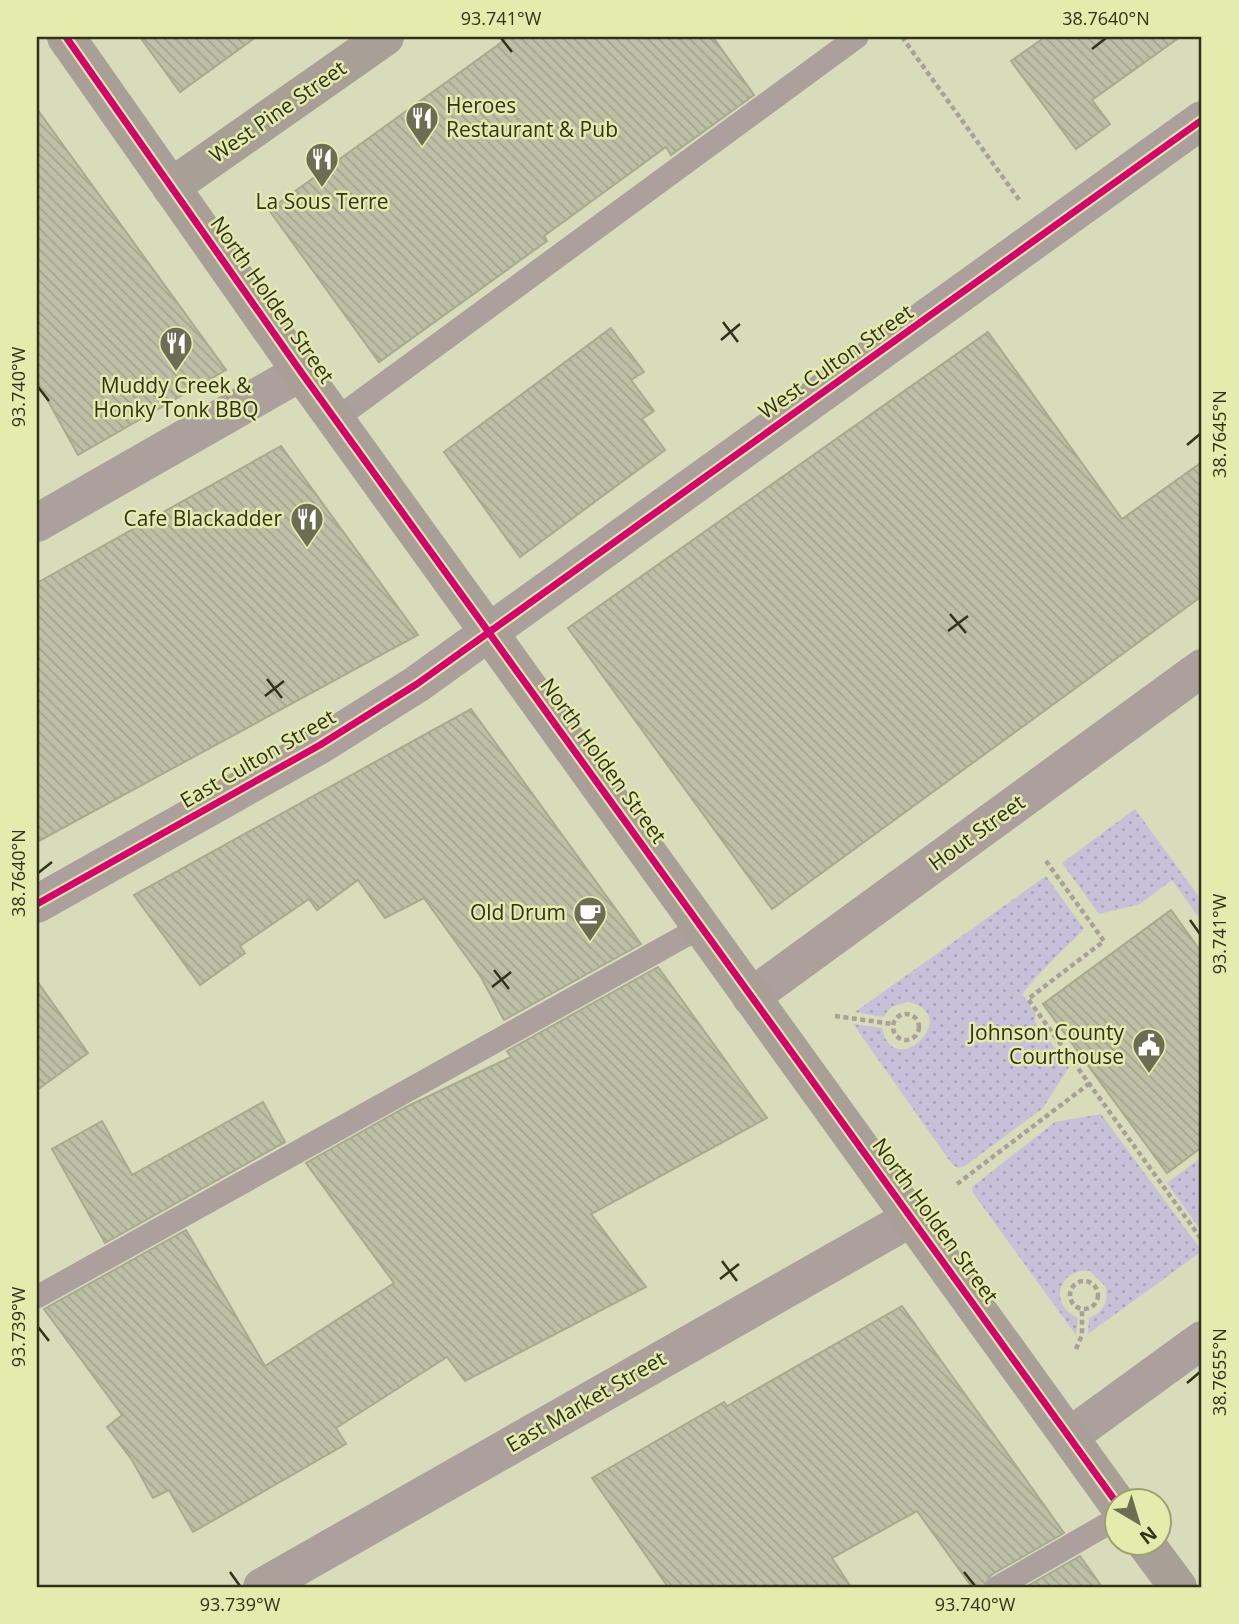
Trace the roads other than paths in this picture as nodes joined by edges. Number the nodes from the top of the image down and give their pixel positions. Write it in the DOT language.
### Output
graph roads {
  1 [pos="66,37"];
  2 [pos="385,37"];
  3 [pos="857,37"];
  4 [pos="1202,121"];
  5 [pos="171,187"];
  6 [pos="301,372"];
  7 [pos="335,419"];
  8 [pos="37,523"];
  9 [pos="488,630"];
  10 [pos="1202,668"];
  11 [pos="37,904"];
  12 [pos="701,927"];
  13 [pos="751,997"];
  14 [pos="911,1217"];
  15 [pos="37,1297"];
  16 [pos="1202,1340"];
  17 [pos="1070,1436"];
  18 [pos="1106,1488"];
  19 [pos="1102,1527"];
  20 [pos="1156,1558"];
  21 [pos="262,1587"];
  22 [pos="998,1587"];
  23 [pos="1178,1587"];
  1 -- 5 [label="main road, North Holden Street"];
  2 -- 5 [label="main road, West Pine Street"];
  3 -- 7 [label="lane"];
  4 -- 9 [label="street, West Culton Street"];
  5 -- 6 [label="main road, North Holden Street"];
  6 -- 7 [label="main road, North Holden Street"];
  6 -- 8 [label="street"];
  7 -- 9 [label="main road, North Holden Street"];
  9 -- 11 [label="street, East Culton Street"];
  9 -- 12 [label="main road, North Holden Street"];
  10 -- 13 [label="street, Hout Street"];
  12 -- 13 [label="main road, North Holden Street"];
  12 -- 15 [label="lane"];
  13 -- 14 [label="main road, North Holden Street"];
  14 -- 17 [label="main road, North Holden Street"];
  14 -- 21 [label="street, East Market Street"];
  16 -- 17 [label="street"];
  17 -- 18 [label="main road, North Holden Street"];
  19 -- 22 [label="lane"];
  20 -- 23 [label="main road"];
}
